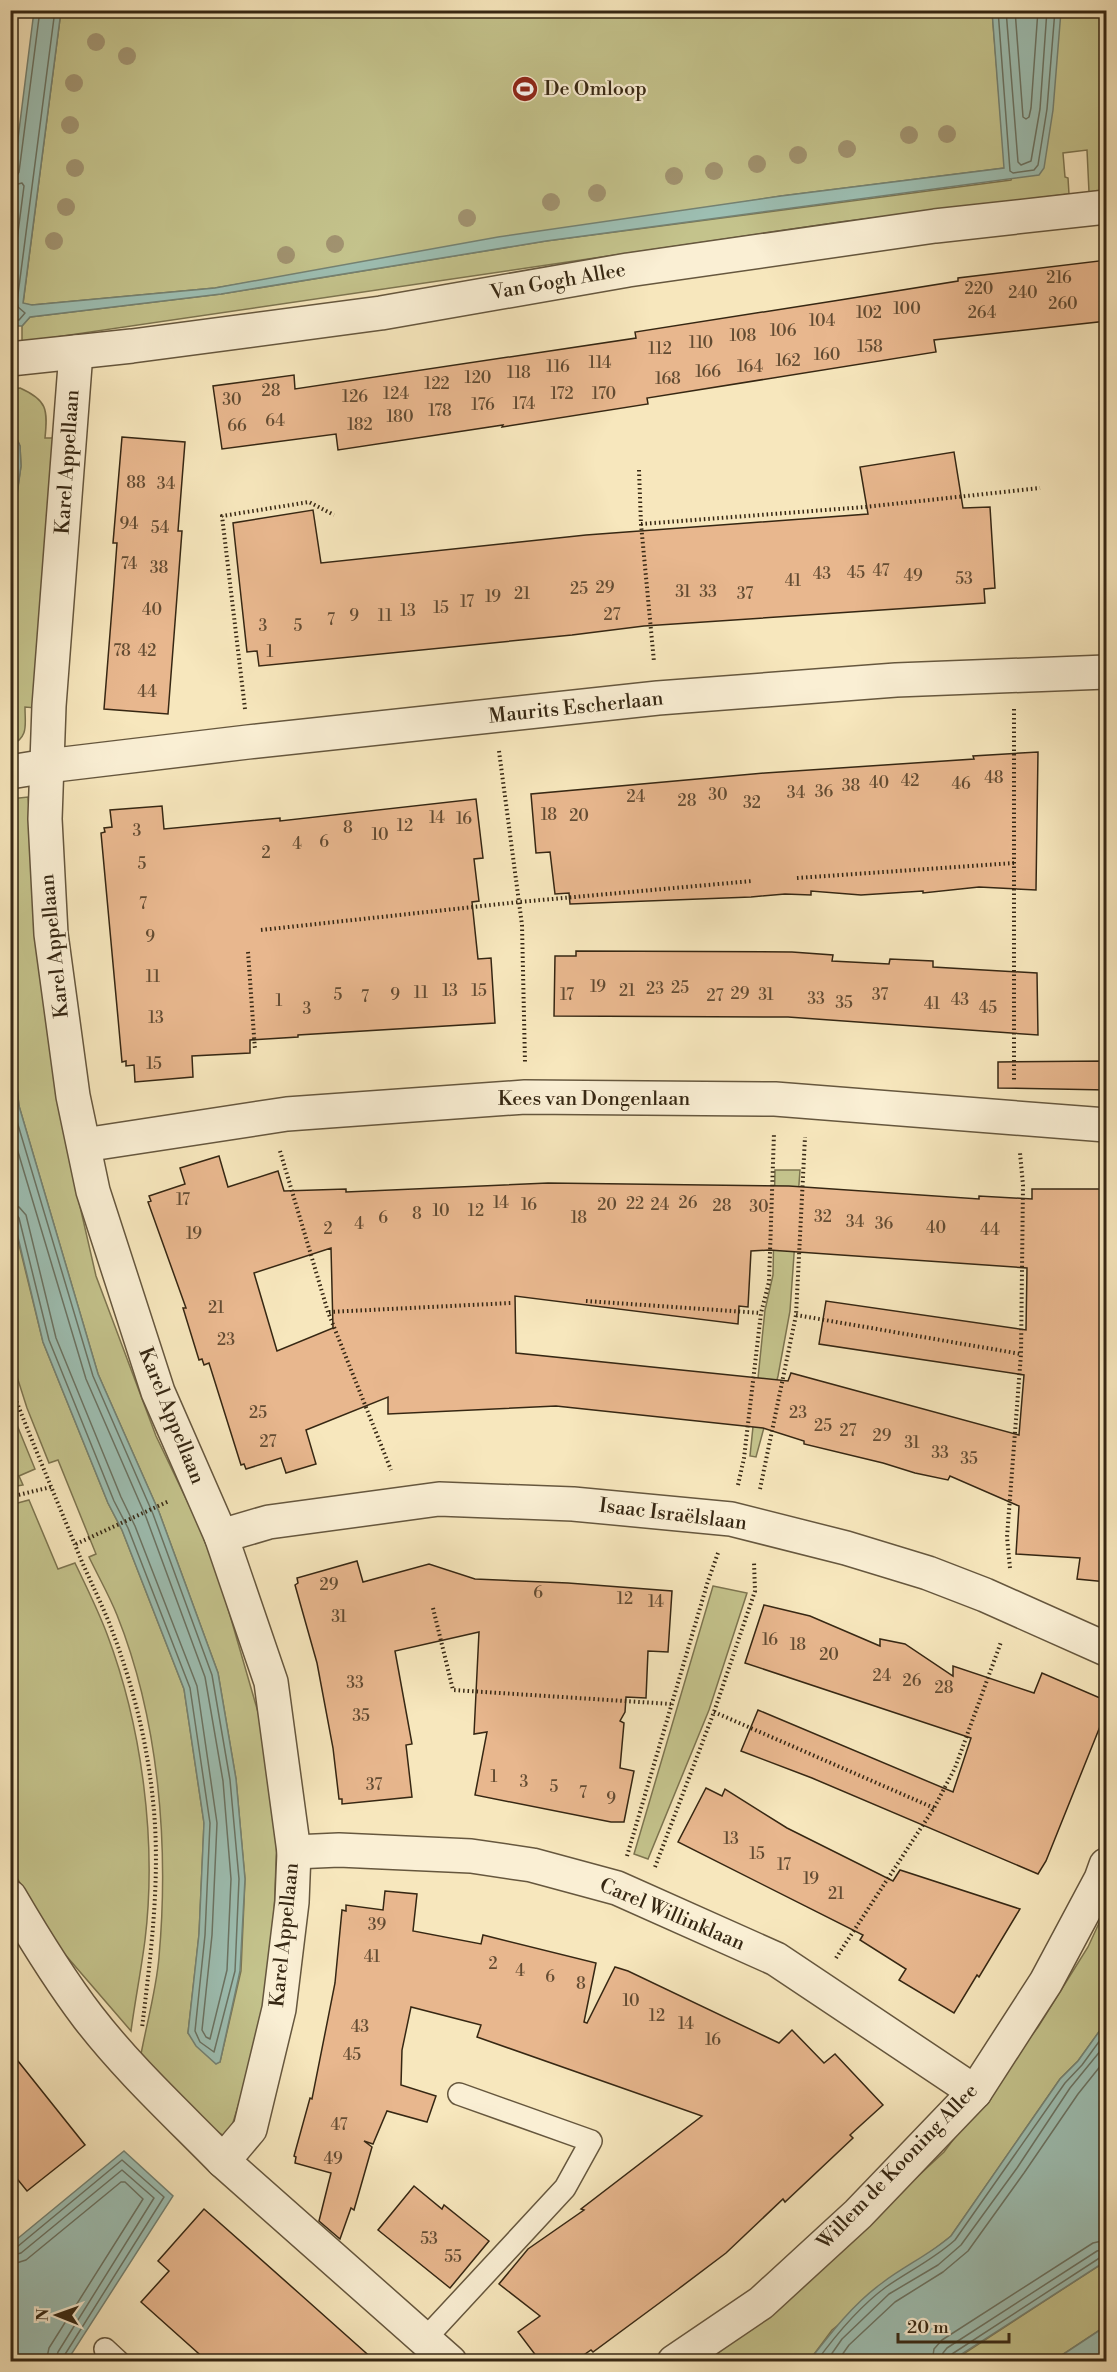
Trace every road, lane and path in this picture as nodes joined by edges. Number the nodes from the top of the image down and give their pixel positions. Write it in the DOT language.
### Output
graph roads {
  1 [pos="1107,207"];
  2 [pos="76,352"];
  3 [pos="10,359"];
  4 [pos="639,470"];
  5 [pos="1040,488"];
  6 [pos="334,515"];
  7 [pos="641,524"];
  8 [pos="1107,672"];
  9 [pos="1014,674"];
  10 [pos="658,699"];
  11 [pos="494,717"];
  12 [pos="248,742"];
  13 [pos="47,766"];
  14 [pos="10,772"];
  15 [pos="1014,863"];
  16 [pos="797,878"];
  17 [pos="752,881"];
  18 [pos="519,902"];
  19 [pos="261,930"];
  20 [pos="248,952"];
  21 [pos="255,1050"];
  22 [pos="525,1097"];
  23 [pos="270,1117"];
  24 [pos="1017,1117"];
  25 [pos="1107,1125"];
  26 [pos="84,1144"];
  27 [pos="586,1301"];
  28 [pos="511,1302"];
  29 [pos="328,1311"];
  30 [pos="761,1313"];
  31 [pos="796,1315"];
  32 [pos="1021,1354"];
  33 [pos="10,1385"];
  34 [pos="51,1486"];
  35 [pos="10,1497"];
  36 [pos="170,1500"];
  37 [pos="405,1504"];
  38 [pos="221,1536"];
  39 [pos="76,1544"];
  40 [pos="433,1608"];
  41 [pos="1013,1608"];
  42 [pos="1107,1649"];
  43 [pos="671,1704"];
  44 [pos="714,1712"];
  45 [pos="934,1808"];
  46 [pos="294,1852"];
  47 [pos="1107,1865"];
  48 [pos="10,1897"];
  49 [pos="818,1986"];
  50 [pos="137,2073"];
  51 [pos="975,2092"];
  52 [pos="459,2094"];
  53 [pos="223,2161"];
  54 [pos="425,2339"];
  55 [pos="450,2361"];
  56 [pos="674,2361"];
  1 -- 2 [label="street, Van Gogh Allee"];
  2 -- 3 [label="street, Van Gogh Allee"];
  2 -- 13 [label="street, Karel Appellaan"];
  4 -- 7 [label="path"];
  5 -- 7 [label="path"];
  6 -- 12 [label="path"];
  7 -- 10 [label="path"];
  8 -- 9 [label="street, Maurits Escherlaan"];
  9 -- 10 [label="street, Maurits Escherlaan"];
  9 -- 15 [label="path"];
  10 -- 11 [label="street, Maurits Escherlaan"];
  11 -- 12 [label="street, Maurits Escherlaan"];
  11 -- 18 [label="path"];
  12 -- 13 [label="street, Maurits Escherlaan"];
  13 -- 14 [label="street, Maurits Escherlaan"];
  13 -- 26 [label="street, Karel Appellaan"];
  15 -- 16 [label="path"];
  15 -- 24 [label="path"];
  17 -- 18 [label="path"];
  18 -- 19 [label="path"];
  18 -- 22 [label="path"];
  20 -- 21 [label="path"];
  22 -- 23 [label="street, Kees van Dongenlaan"];
  22 -- 24 [label="street, Kees van Dongenlaan"];
  23 -- 26 [label="street, Kees van Dongenlaan"];
  23 -- 29 [label="path"];
  24 -- 25 [label="street, Kees van Dongenlaan"];
  24 -- 32 [label="path"];
  26 -- 38 [label="street, Karel Appellaan"];
  27 -- 30 [label="path"];
  28 -- 29 [label="path"];
  29 -- 37 [label="path"];
  31 -- 32 [label="path"];
  32 -- 41 [label="path"];
  33 -- 34 [label="path"];
  34 -- 35 [label="path"];
  34 -- 39 [label="path"];
  36 -- 39 [label="path"];
  37 -- 38 [label="street, Isaac Israëlslaan"];
  37 -- 41 [label="street, Isaac Israëlslaan"];
  38 -- 46 [label="street, Karel Appellaan"];
  39 -- 50 [label="path"];
  40 -- 43 [label="path"];
  41 -- 42 [label="street, Isaac Israëlslaan"];
  41 -- 45 [label="path"];
  44 -- 45 [label="path"];
  45 -- 49 [label="path"];
  46 -- 49 [label="street, Carel Willinklaan"];
  46 -- 53 [label="street, Karel Appellaan"];
  47 -- 51 [label="street, Willem de Kooning Allee"];
  48 -- 50 [label="street"];
  49 -- 51 [label="street, Carel Willinklaan"];
  50 -- 53 [label="street"];
  51 -- 56 [label="street, Willem de Kooning Allee"];
  52 -- 54 [label="lane"];
  53 -- 54 [label="street"];
  54 -- 55 [label="street"];
}
